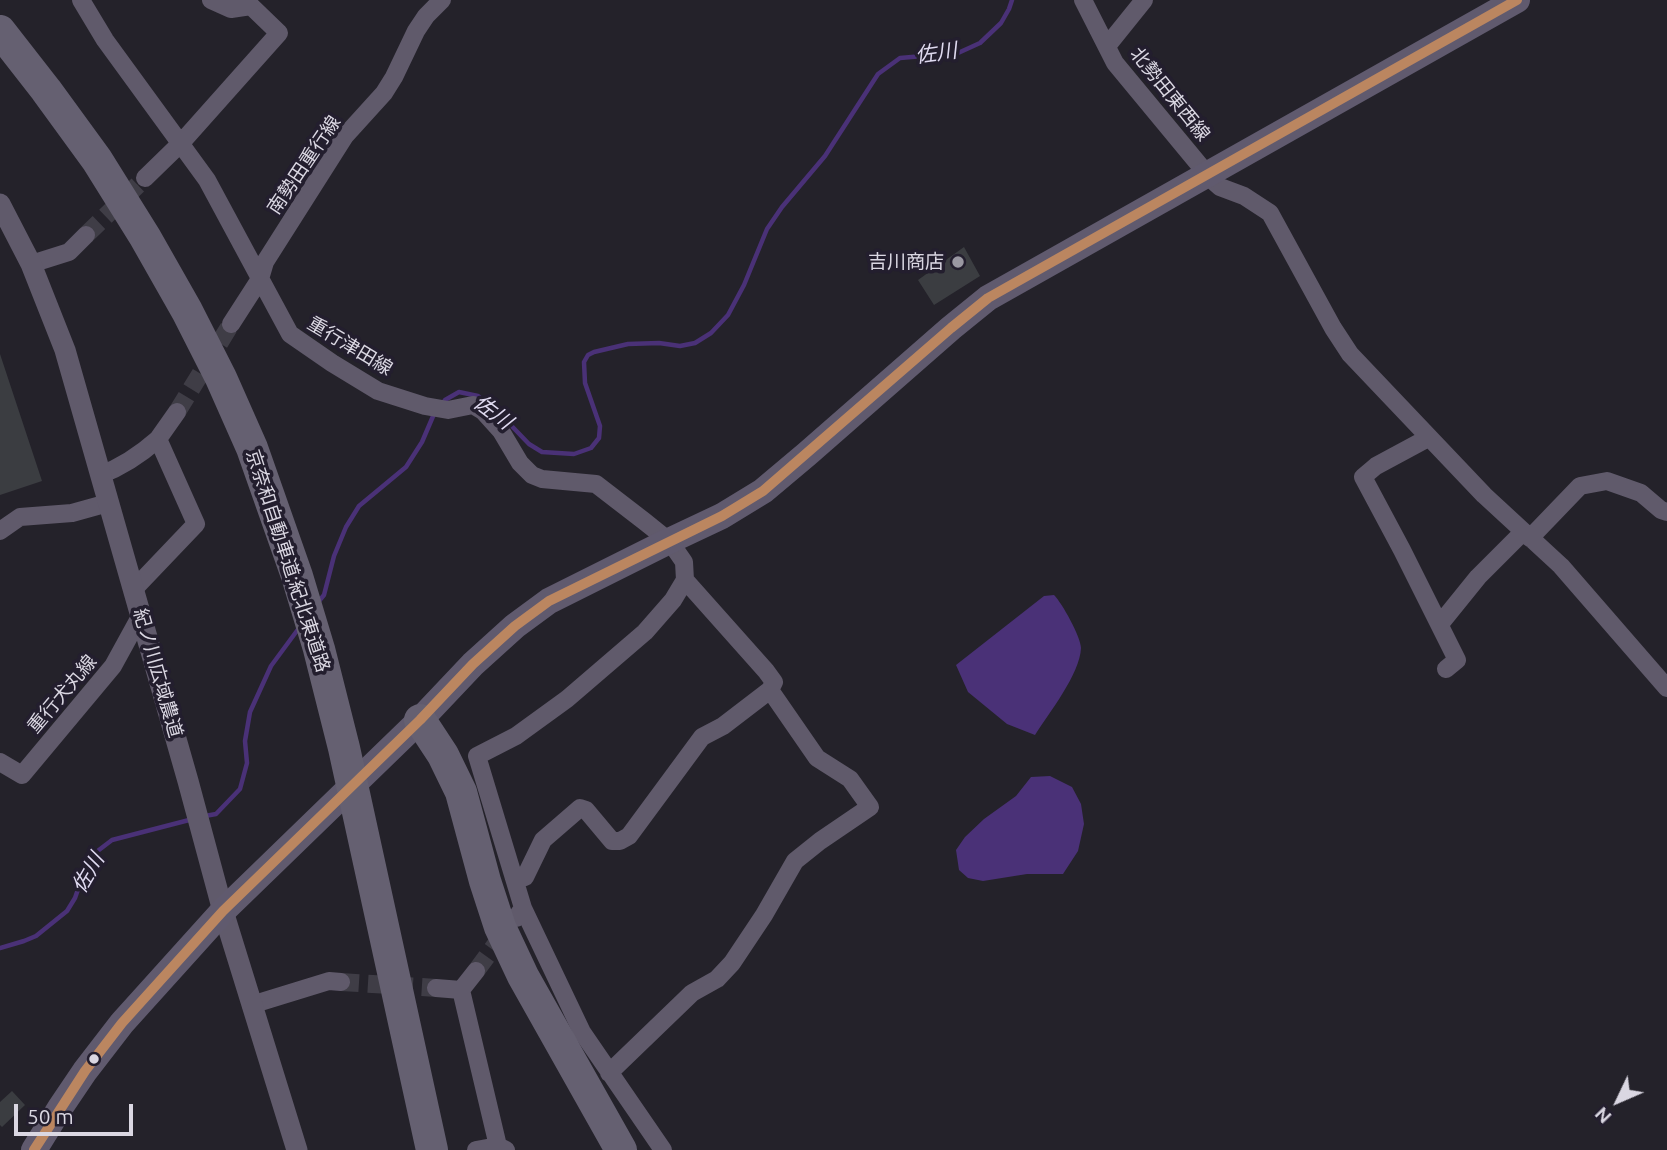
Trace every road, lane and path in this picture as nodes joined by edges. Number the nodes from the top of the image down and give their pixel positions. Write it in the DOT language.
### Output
graph roads {
  1 [pos="80,0"];
  2 [pos="211,0"];
  3 [pos="442,0"];
  4 [pos="1083,0"];
  5 [pos="1143,0"];
  6 [pos="1517,0"];
  7 [pos="0,31"];
  8 [pos="1107,46"];
  9 [pos="181,143"];
  10 [pos="1208,175"];
  11 [pos="145,178"];
  12 [pos="0,204"];
  13 [pos="86,235"];
  14 [pos="31,264"];
  15 [pos="260,279"];
  16 [pos="231,324"];
  17 [pos="177,412"];
  18 [pos="1428,438"];
  19 [pos="159,439"];
  20 [pos="100,475"];
  21 [pos="108,503"];
  22 [pos="1667,512"];
  23 [pos="0,531"];
  24 [pos="1527,535"];
  25 [pos="668,541"];
  26 [pos="685,580"];
  27 [pos="134,589"];
  28 [pos="141,615"];
  29 [pos="1440,624"];
  30 [pos="1446,668"];
  31 [pos="1667,688"];
  32 [pos="770,690"];
  33 [pos="421,720"];
  34 [pos="0,762"];
  35 [pos="370,868"];
  36 [pos="515,881"];
  37 [pos="223,911"];
  38 [pos="476,971"];
  39 [pos="341,982"];
  40 [pos="436,988"];
  41 [pos="461,990"];
  42 [pos="251,1005"];
  43 [pos="408,1038"];
  44 [pos="609,1073"];
  45 [pos="502,1148"];
  46 [pos="34,1150"];
  47 [pos="297,1150"];
  48 [pos="418,1150"];
  49 [pos="432,1150"];
  50 [pos="441,1150"];
  51 [pos="476,1150"];
  52 [pos="597,1150"];
  53 [pos="621,1150"];
  54 [pos="663,1150"];
  1 -- 9 [label="street"];
  2 -- 9 [label="street"];
  3 -- 15 [label="street, 南勢田重行線"];
  4 -- 8 [label="street, 北勢田東西線"];
  5 -- 8 [label="street"];
  6 -- 10 [label="main road"];
  7 -- 35 [label="highway, 京奈和自動車道;紀北東道路"];
  8 -- 10 [label="street, 北勢田東西線"];
  9 -- 11 [label="street"];
  9 -- 15 [label="street"];
  10 -- 18 [label="street, 北勢田東西線"];
  10 -- 25 [label="main road"];
  12 -- 14 [label="street, 紀ノ川広域農道"];
  13 -- 14 [label="street"];
  14 -- 20 [label="street, 紀ノ川広域農道"];
  15 -- 16 [label="street, 南勢田重行線"];
  15 -- 25 [label="street, 重行津田線"];
  17 -- 19 [label="street"];
  18 -- 24 [label="street, 北勢田東西線"];
  18 -- 29 [label="street"];
  19 -- 20 [label="street"];
  19 -- 27 [label="street"];
  20 -- 21 [label="street, 紀ノ川広域農道"];
  21 -- 23 [label="street"];
  21 -- 27 [label="street, 紀ノ川広域農道"];
  22 -- 24 [label="street"];
  24 -- 29 [label="street"];
  24 -- 31 [label="street, 北勢田東西線"];
  25 -- 26 [label="street"];
  25 -- 33 [label="main road"];
  26 -- 32 [label="street"];
  26 -- 36 [label="street"];
  27 -- 28 [label="street, 紀ノ川広域農道"];
  28 -- 34 [label="street, 重行犬丸線"];
  28 -- 37 [label="street, 紀ノ川広域農道"];
  29 -- 30 [label="street"];
  32 -- 36 [label="street"];
  32 -- 44 [label="street"];
  33 -- 37 [label="main road"];
  33 -- 52 [label="highway"];
  33 -- 53 [label="highway"];
  35 -- 43 [label="highway, 京奈和自動車道;紀北東道路"];
  35 -- 48 [label="highway"];
  36 -- 44 [label="street"];
  37 -- 42 [label="street, 紀ノ川広域農道"];
  37 -- 46 [label="main road"];
  38 -- 41 [label="street"];
  39 -- 42 [label="street"];
  40 -- 41 [label="street"];
  41 -- 45 [label="street"];
  42 -- 47 [label="street, 紀ノ川広域農道"];
  43 -- 49 [label="highway, 京奈和自動車道;紀北東道路"];
  43 -- 50 [label="highway"];
  44 -- 54 [label="street"];
  45 -- 51 [label="street"];
}
